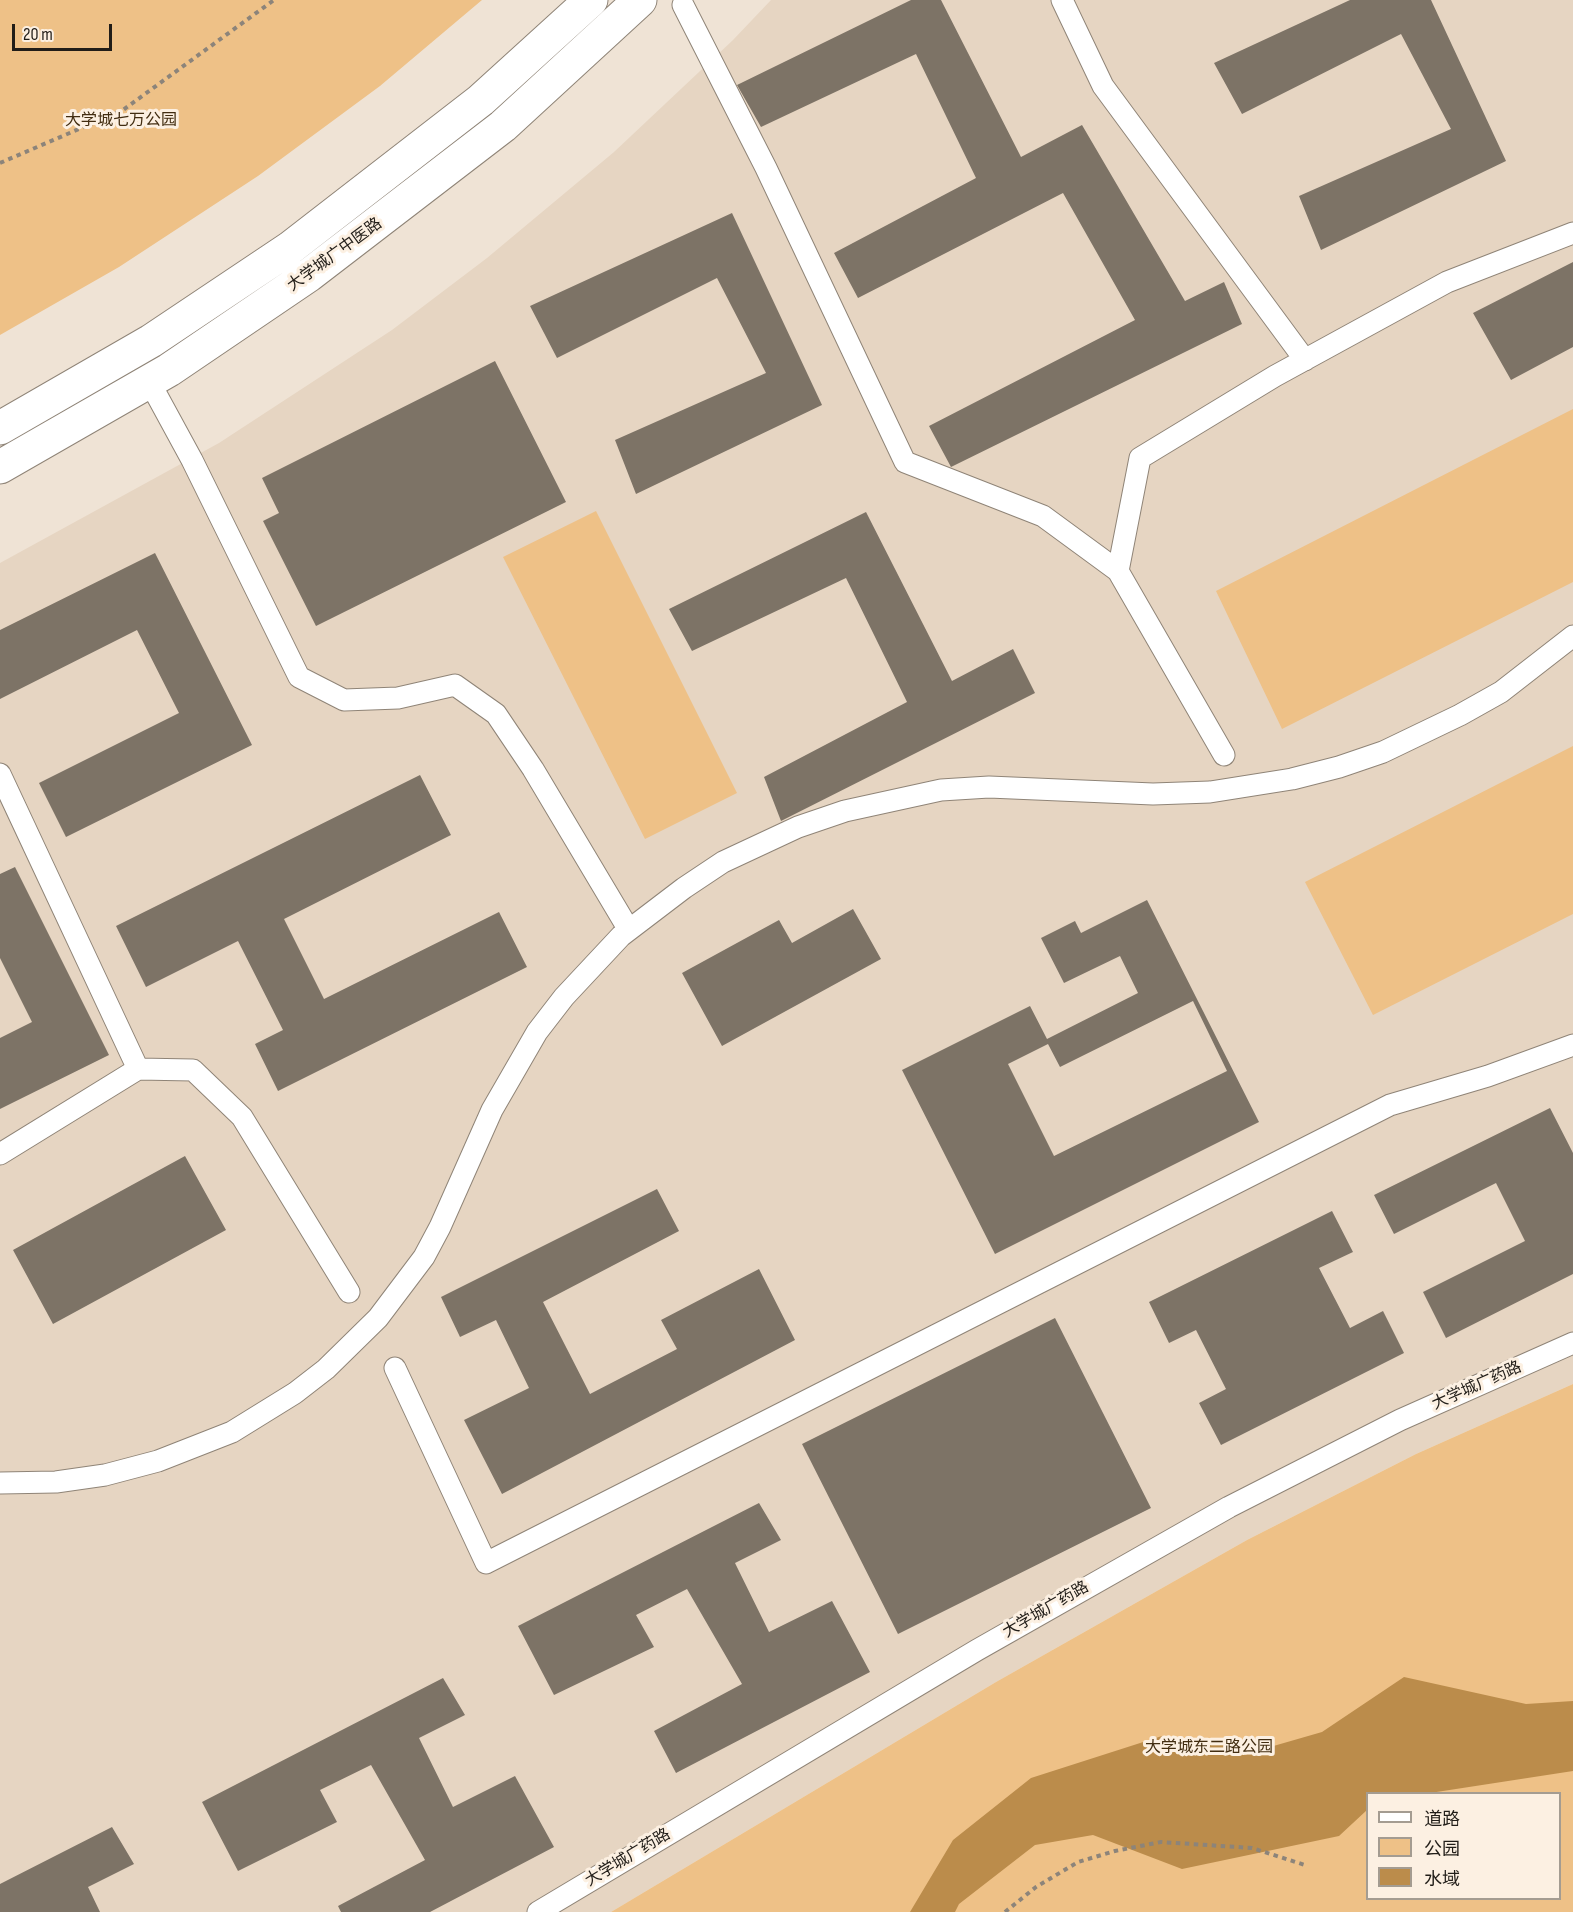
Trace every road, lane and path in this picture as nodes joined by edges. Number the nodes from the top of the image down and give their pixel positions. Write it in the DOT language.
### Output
graph roads {
  1 [pos="274,0"];
  2 [pos="591,0"];
  3 [pos="640,0"];
  4 [pos="1062,0"];
  5 [pos="682,5"];
  6 [pos="0,162"];
  7 [pos="1573,233"];
  8 [pos="1305,360"];
  9 [pos="149,381"];
  10 [pos="0,428"];
  11 [pos="0,467"];
  12 [pos="1118,571"];
  13 [pos="1573,636"];
  14 [pos="1224,755"];
  15 [pos="0,774"];
  16 [pos="629,930"];
  17 [pos="1573,1045"];
  18 [pos="138,1069"];
  19 [pos="0,1154"];
  20 [pos="349,1292"];
  21 [pos="1573,1343"];
  22 [pos="395,1368"];
  23 [pos="0,1483"];
  24 [pos="1305,1865"];
  25 [pos="538,1912"];
  26 [pos="1005,1912"];
  1 -- 6 [label="path"];
  2 -- 10 [label="main road, 大学城广中医路"];
  3 -- 9 [label="main road, 大学城广中医路"];
  4 -- 8 [label="lane"];
  5 -- 12 [label="lane"];
  7 -- 8 [label="lane"];
  8 -- 12 [label="lane"];
  9 -- 11 [label="main road, 大学城广中医路"];
  9 -- 16 [label="lane"];
  12 -- 14 [label="lane"];
  13 -- 16 [label="lane"];
  15 -- 18 [label="lane"];
  16 -- 23 [label="lane"];
  17 -- 22 [label="lane"];
  18 -- 19 [label="lane"];
  18 -- 20 [label="lane"];
  21 -- 25 [label="lane, 大学城广药路"];
  24 -- 26 [label="path"];
}
